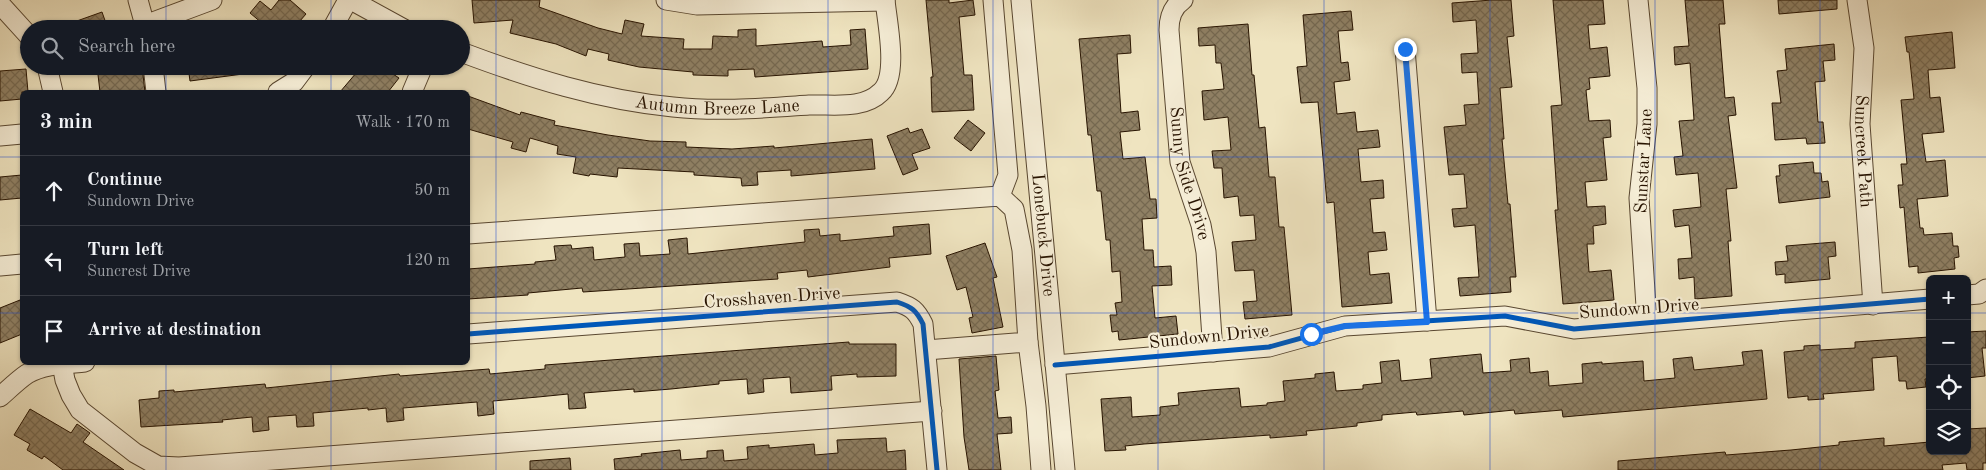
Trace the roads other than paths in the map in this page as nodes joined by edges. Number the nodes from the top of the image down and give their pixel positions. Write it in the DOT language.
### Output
graph roads {
  1 [pos="138,0"];
  2 [pos="212,0"];
  3 [pos="349,0"];
  4 [pos="666,0"];
  5 [pos="885,0"];
  6 [pos="993,0"];
  7 [pos="1021,0"];
  8 [pos="1183,0"];
  9 [pos="1638,0"];
  10 [pos="1857,0"];
  11 [pos="0,4"];
  12 [pos="144,20"];
  13 [pos="163,20"];
  14 [pos="337,20"];
  15 [pos="387,20"];
  16 [pos="20,26"];
  17 [pos="1405,49"];
  18 [pos="470,55"];
  19 [pos="49,75"];
  20 [pos="155,75"];
  21 [pos="299,75"];
  22 [pos="419,75"];
  23 [pos="53,90"];
  24 [pos="156,90"];
  25 [pos="281,90"];
  26 [pos="413,90"];
  27 [pos="20,134"];
  28 [pos="0,136"];
  29 [pos="1000,196"];
  30 [pos="470,234"];
  31 [pos="20,264"];
  32 [pos="0,266"];
  33 [pos="1986,289"];
  34 [pos="1971,295"];
  35 [pos="1926,299"];
  36 [pos="1873,305"];
  37 [pos="1427,322"];
  38 [pos="1647,322"];
  39 [pos="470,334"];
  40 [pos="1028,342"];
  41 [pos="926,350"];
  42 [pos="1213,352"];
  43 [pos="57,365"];
  44 [pos="62,365"];
  45 [pos="1055,365"];
  46 [pos="0,396"];
  47 [pos="932,411"];
  48 [pos="937,470"];
  49 [pos="1041,470"];
  50 [pos="1065,470"];
  1 -- 12 [label="street"];
  2 -- 13 [label="street"];
  3 -- 14 [label="street"];
  3 -- 15 [label="street"];
  4 -- 5 [label="street"];
  5 -- 18 [label="street, Autumn Breeze Lane"];
  6 -- 29 [label="street"];
  7 -- 45 [label="street, Lonebuck Drive"];
  8 -- 42 [label="street, Sunny Side Drive"];
  9 -- 38 [label="street, Sunstar Lane"];
  10 -- 36 [label="street, Suncreek Path"];
  11 -- 16 [label="street"];
  17 -- 37 [label="street"];
  19 -- 23 [label="street"];
  20 -- 24 [label="street"];
  21 -- 25 [label="street"];
  22 -- 26 [label="street"];
  27 -- 28 [label="street"];
  29 -- 30 [label="street"];
  29 -- 40 [label="street"];
  31 -- 32 [label="street"];
  33 -- 34 [label="street"];
  35 -- 36 [label="street, Sundown Drive"];
  36 -- 38 [label="street, Sundown Drive"];
  37 -- 38 [label="street, Sundown Drive"];
  37 -- 42 [label="street, Sundown Drive"];
  39 -- 41 [label="street, Crosshaven Drive"];
  40 -- 41 [label="street"];
  40 -- 49 [label="street"];
  41 -- 47 [label="street, Crosshaven Drive"];
  42 -- 45 [label="street, Sundown Drive"];
  43 -- 46 [label="street"];
  44 -- 47 [label="street"];
  45 -- 50 [label="street, Lonebuck Drive"];
  47 -- 48 [label="street, Crosshaven Drive"];
}
